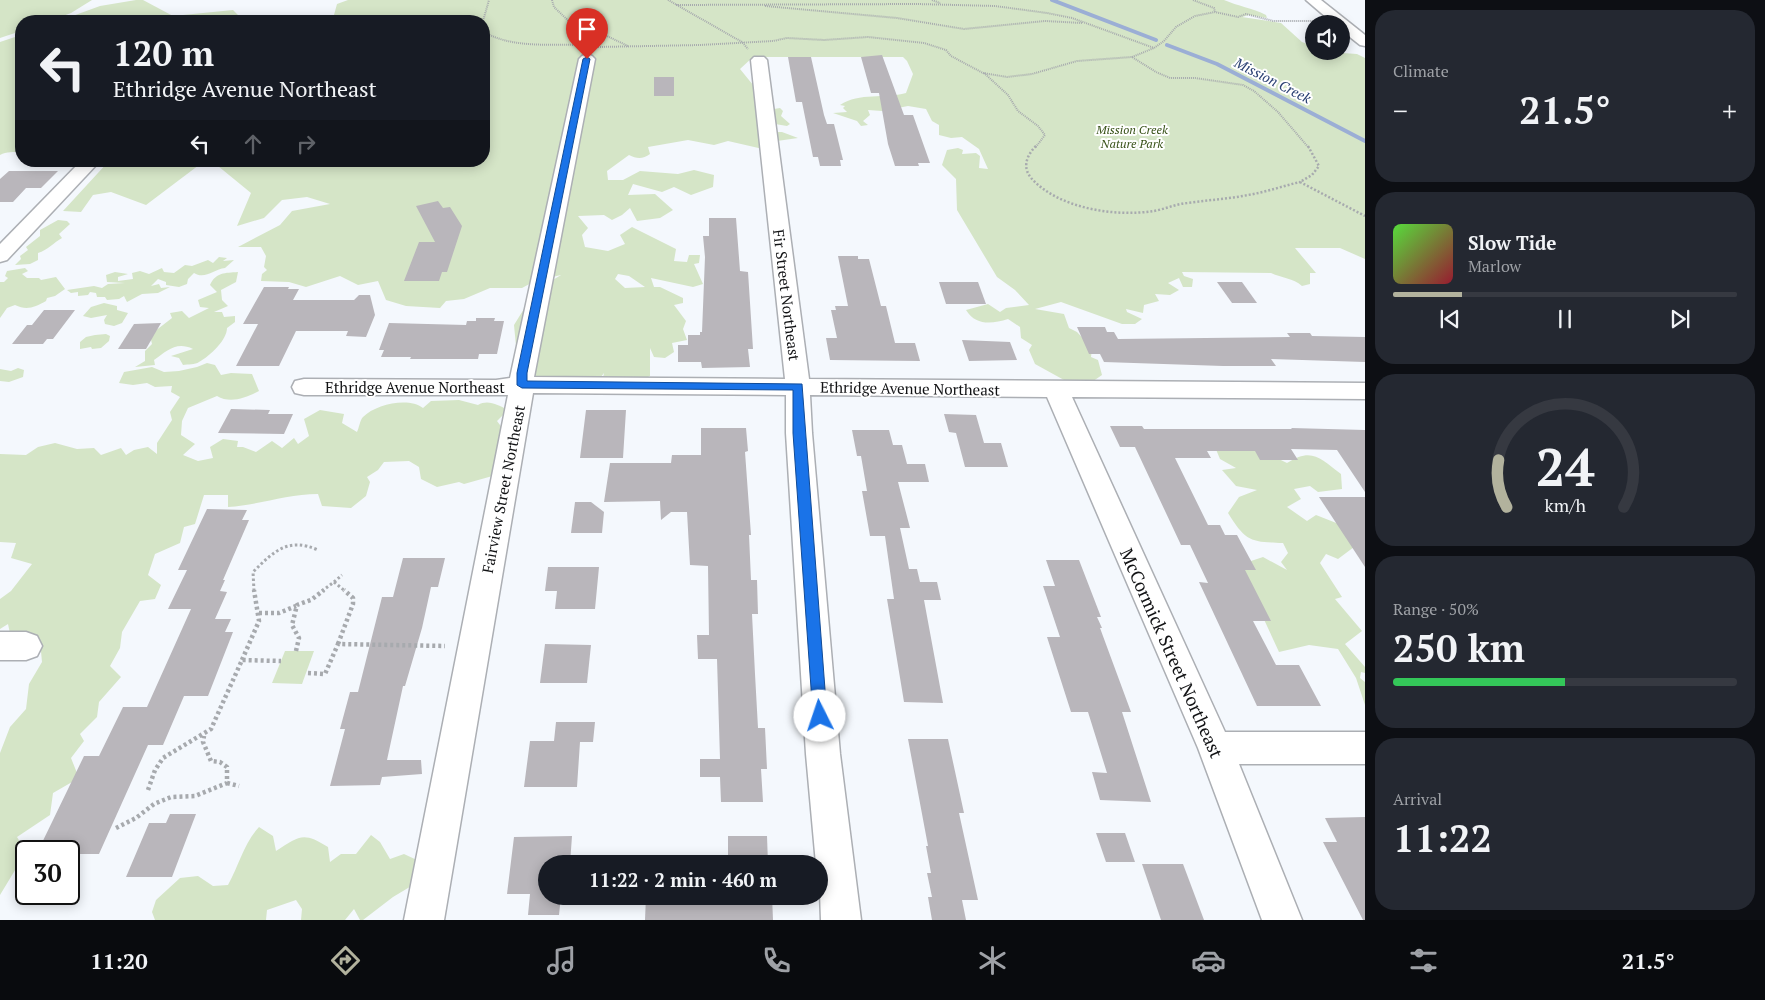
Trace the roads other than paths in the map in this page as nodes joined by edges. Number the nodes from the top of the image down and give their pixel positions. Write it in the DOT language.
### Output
graph roads {
  1 [pos="1313,0"];
  2 [pos="1325,15"];
  3 [pos="1357,16"];
  4 [pos="1350,17"];
  5 [pos="1350,33"];
  6 [pos="1365,42"];
  7 [pos="586,50"];
  8 [pos="751,51"];
  9 [pos="85,167"];
  10 [pos="0,256"];
  11 [pos="522,385"];
  12 [pos="304,387"];
  13 [pos="798,387"];
  14 [pos="1056,389"];
  15 [pos="1365,392"];
  16 [pos="1215,748"];
  17 [pos="1365,748"];
  18 [pos="424,920"];
  19 [pos="841,920"];
  20 [pos="1282,920"];
  1 -- 2 [label="street"];
  3 -- 4 [label="street"];
  5 -- 6 [label="street"];
  7 -- 11 [label="street, Fairview Street Northeast"];
  8 -- 13 [label="street, Fir Street Northeast"];
  9 -- 10 [label="street"];
  11 -- 12 [label="street, Ethridge Avenue Northeast"];
  11 -- 13 [label="street, Ethridge Avenue Northeast"];
  11 -- 18 [label="street, Fairview Street Northeast"];
  13 -- 14 [label="street, Ethridge Avenue Northeast"];
  13 -- 19 [label="street, Fir Street Northeast"];
  14 -- 15 [label="street, Ethridge Avenue Northeast"];
  14 -- 16 [label="street, McCormick Street Northeast"];
  16 -- 17 [label="street"];
  16 -- 20 [label="street, McCormick Street Northeast"];
}
